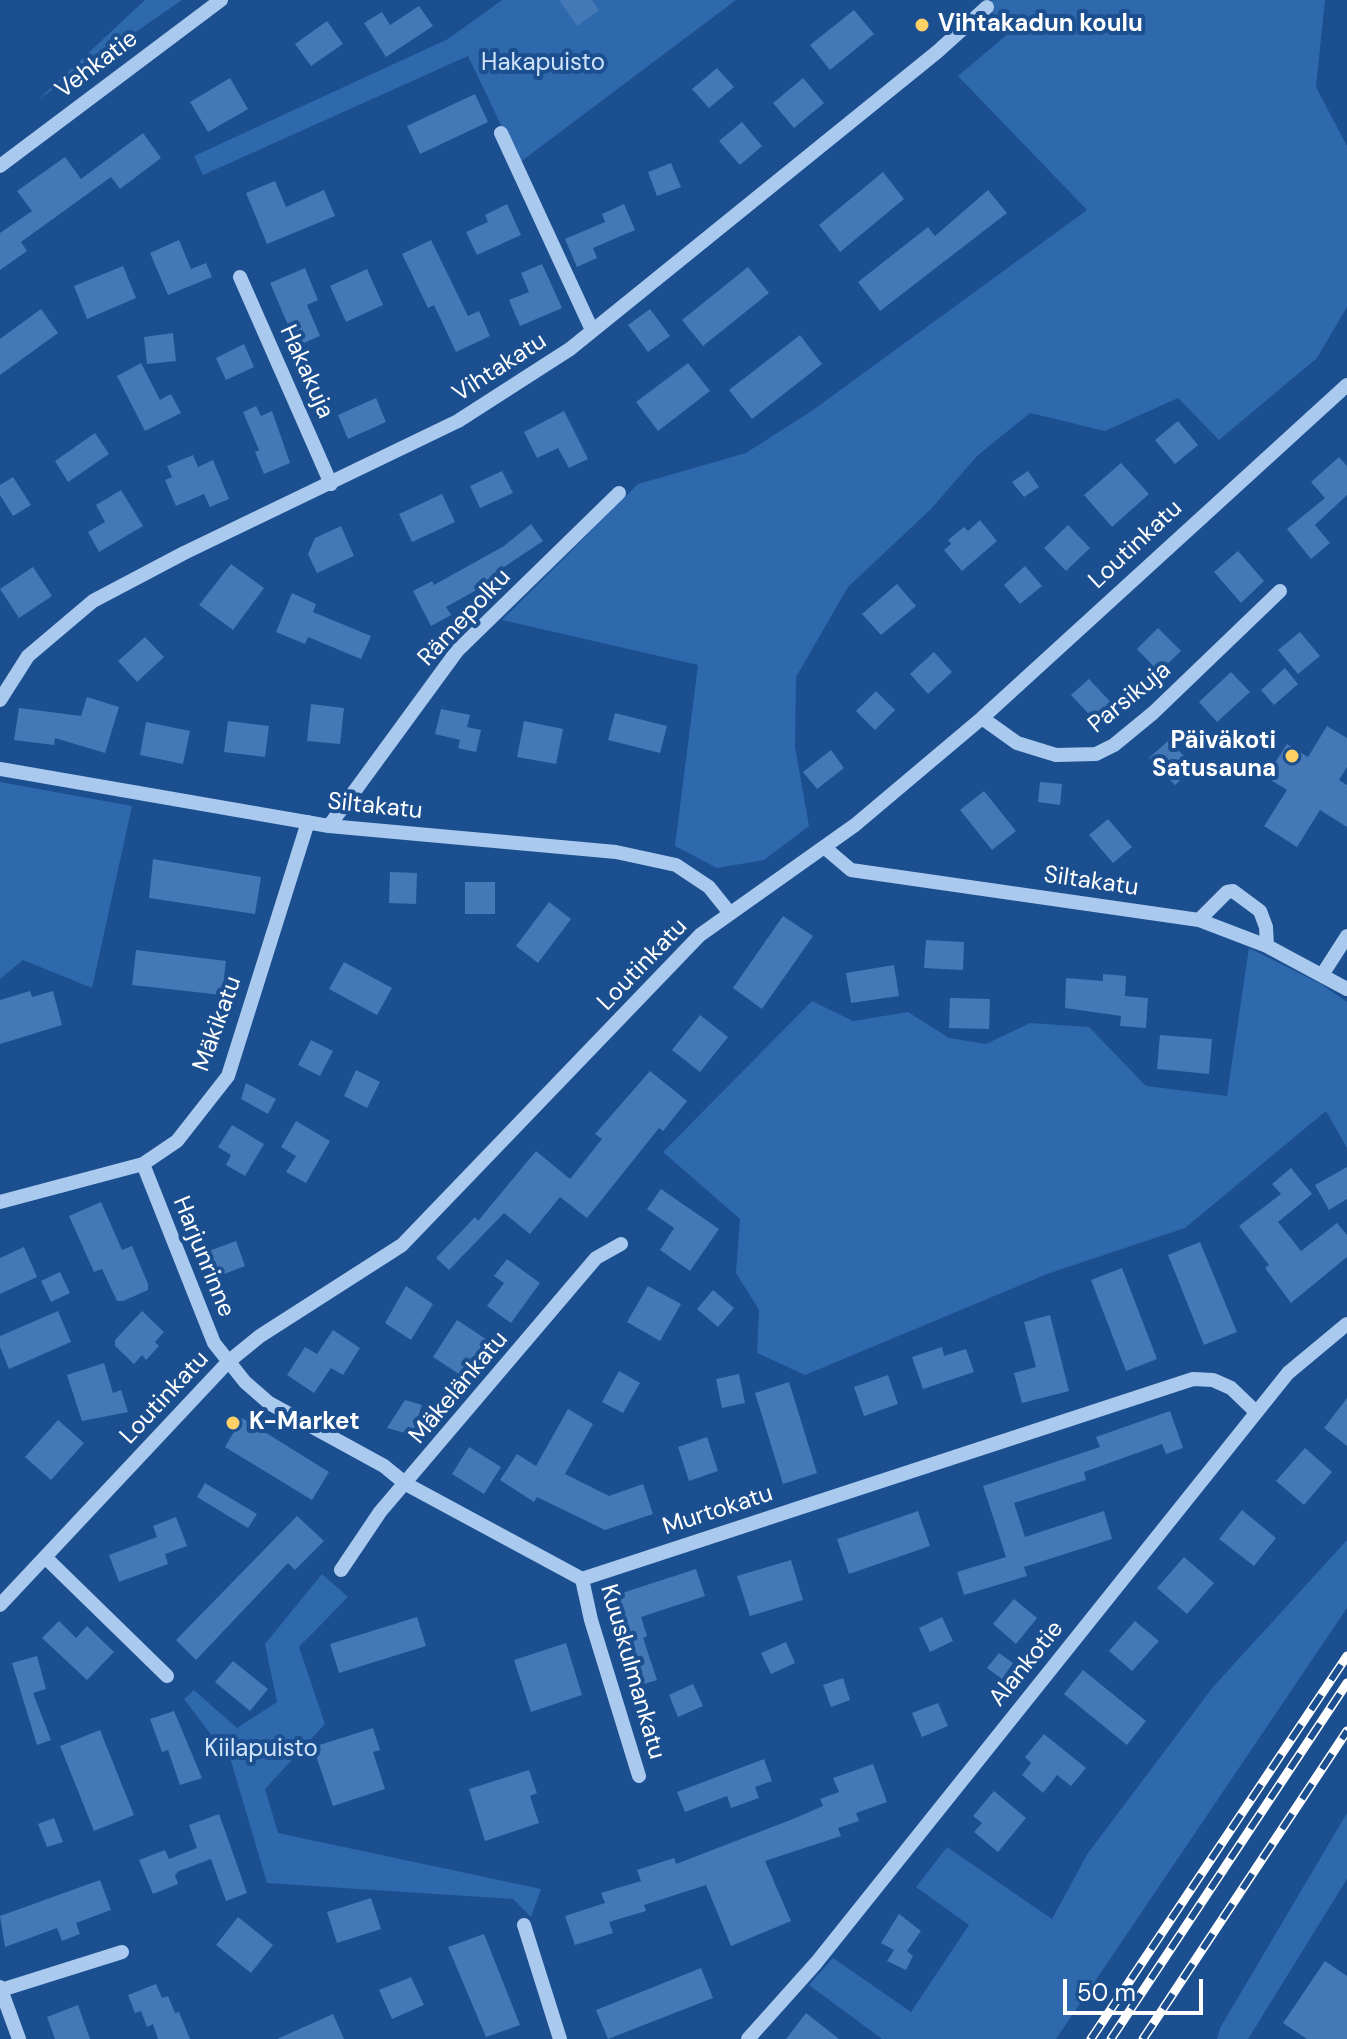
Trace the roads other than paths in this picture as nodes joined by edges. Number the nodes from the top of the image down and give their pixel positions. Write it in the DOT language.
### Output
graph roads {
  1 [pos="221,0"];
  2 [pos="987,7"];
  3 [pos="501,133"];
  4 [pos="0,166"];
  5 [pos="240,277"];
  6 [pos="592,330"];
  7 [pos="1347,385"];
  8 [pos="331,484"];
  9 [pos="619,493"];
  10 [pos="1280,591"];
  11 [pos="0,700"];
  12 [pos="982,718"];
  13 [pos="0,769"];
  14 [pos="308,822"];
  15 [pos="329,826"];
  16 [pos="824,847"];
  17 [pos="729,912"];
  18 [pos="1199,920"];
  19 [pos="1347,936"];
  20 [pos="1267,946"];
  21 [pos="1322,975"];
  22 [pos="1347,989"];
  23 [pos="143,1164"];
  24 [pos="0,1202"];
  25 [pos="621,1244"];
  26 [pos="1347,1324"];
  27 [pos="228,1362"];
  28 [pos="1256,1412"];
  29 [pos="406,1484"];
  30 [pos="45,1557"];
  31 [pos="341,1570"];
  32 [pos="582,1579"];
  33 [pos="0,1605"];
  34 [pos="167,1676"];
  35 [pos="639,1776"];
  36 [pos="524,1925"];
  37 [pos="122,1952"];
  38 [pos="0,1989"];
  39 [pos="19,2039"];
  40 [pos="560,2039"];
  41 [pos="748,2039"];
  1 -- 4 [label="street, Vehkatie"];
  2 -- 6 [label="street, Vihtakatu"];
  3 -- 6 [label="street"];
  5 -- 8 [label="street, Hakakuja"];
  6 -- 8 [label="street, Vihtakatu"];
  7 -- 12 [label="street, Loutinkatu"];
  8 -- 11 [label="street, Vihtakatu"];
  9 -- 15 [label="street, Rämepolku"];
  10 -- 12 [label="street, Parsikuja"];
  12 -- 16 [label="street, Loutinkatu"];
  13 -- 14 [label="street, Siltakatu"];
  14 -- 15 [label="street, Siltakatu"];
  14 -- 23 [label="street, Mäkikatu"];
  15 -- 17 [label="street, Siltakatu"];
  16 -- 17 [label="street, Loutinkatu"];
  16 -- 18 [label="street, Siltakatu"];
  17 -- 27 [label="street, Loutinkatu"];
  18 -- 20 [label="street, Siltakatu"];
  18 -- 20 [label="street"];
  19 -- 21 [label="street"];
  20 -- 21 [label="street, Siltakatu"];
  21 -- 22 [label="street, Siltakatu"];
  23 -- 24 [label="street, Mäkikatu"];
  23 -- 27 [label="street, Harjunrinne"];
  25 -- 29 [label="street, Mäkelänkatu"];
  26 -- 28 [label="street, Alankotie"];
  27 -- 29 [label="street"];
  27 -- 30 [label="street, Loutinkatu"];
  28 -- 32 [label="street, Murtokatu"];
  28 -- 41 [label="street, Alankotie"];
  29 -- 31 [label="street, Mäkelänkatu"];
  29 -- 32 [label="street"];
  30 -- 33 [label="street, Loutinkatu"];
  30 -- 34 [label="street"];
  32 -- 35 [label="street, Kuuskulmankatu"];
  36 -- 40 [label="street"];
  37 -- 38 [label="street"];
  38 -- 39 [label="street"];
}
